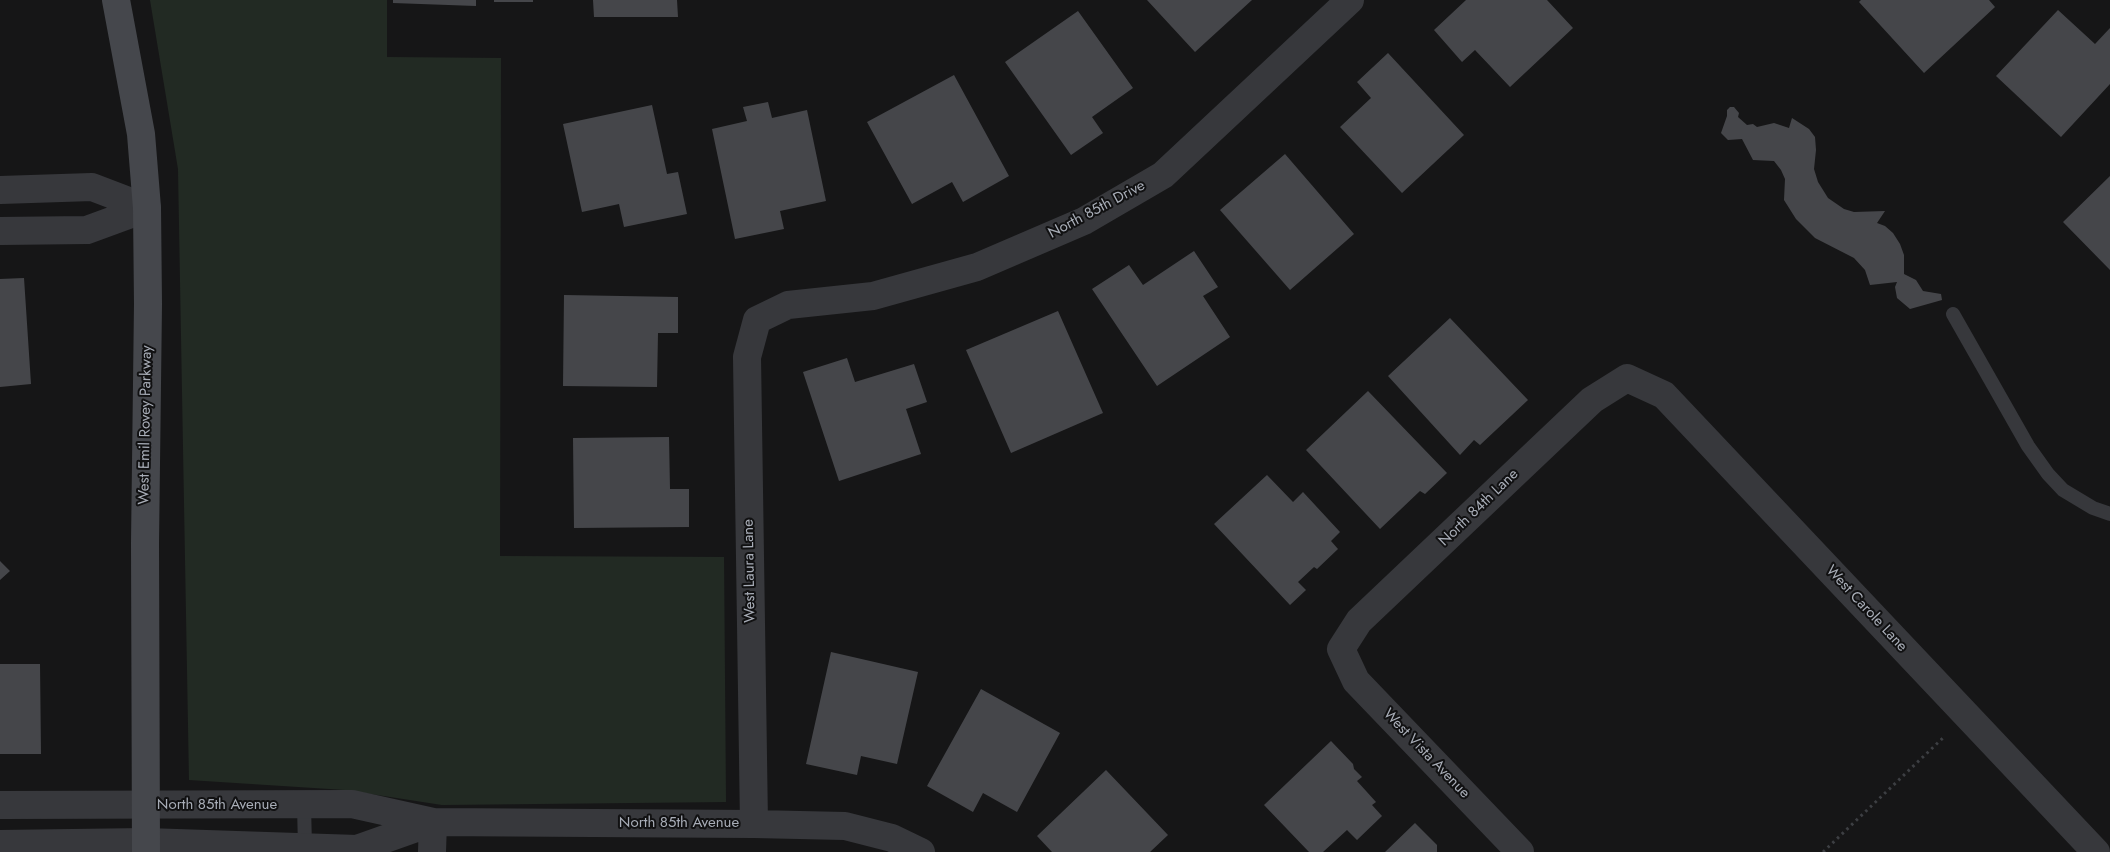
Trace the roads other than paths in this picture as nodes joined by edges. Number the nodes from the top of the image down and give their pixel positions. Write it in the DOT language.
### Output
graph roads {
  1 [pos="116,0"];
  2 [pos="1350,0"];
  3 [pos="0,190"];
  4 [pos="147,208"];
  5 [pos="0,231"];
  6 [pos="1953,314"];
  7 [pos="757,320"];
  8 [pos="1627,378"];
  9 [pos="2110,514"];
  10 [pos="1341,649"];
  11 [pos="0,805"];
  12 [pos="304,805"];
  13 [pos="146,806"];
  14 [pos="432,822"];
  15 [pos="754,824"];
  16 [pos="0,844"];
  17 [pos="146,847"];
  18 [pos="304,847"];
  19 [pos="432,852"];
  20 [pos="921,852"];
  21 [pos="1520,852"];
  22 [pos="2096,852"];
  1 -- 4 [label="street, West Emil Rovey Parkway"];
  2 -- 7 [label="street, North 85th Drive"];
  3 -- 4 [label="street"];
  4 -- 5 [label="street"];
  4 -- 13 [label="street, West Emil Rovey Parkway"];
  6 -- 9 [label="lane"];
  7 -- 15 [label="street, West Laura Lane"];
  8 -- 10 [label="street, North 84th Lane"];
  8 -- 22 [label="street, West Carole Lane"];
  10 -- 21 [label="street, West Vista Avenue"];
  11 -- 13 [label="street, North 85th Avenue"];
  12 -- 13 [label="street, North 85th Avenue"];
  12 -- 14 [label="street, North 85th Avenue"];
  12 -- 18 [label="lane"];
  13 -- 17 [label="street, West Emil Rovey Parkway"];
  14 -- 15 [label="street, North 85th Avenue"];
  14 -- 18 [label="street, North 85th Avenue"];
  14 -- 19 [label="street"];
  15 -- 20 [label="street, North 85th Avenue"];
  16 -- 17 [label="street, North 85th Avenue"];
  17 -- 18 [label="street, North 85th Avenue"];
}
